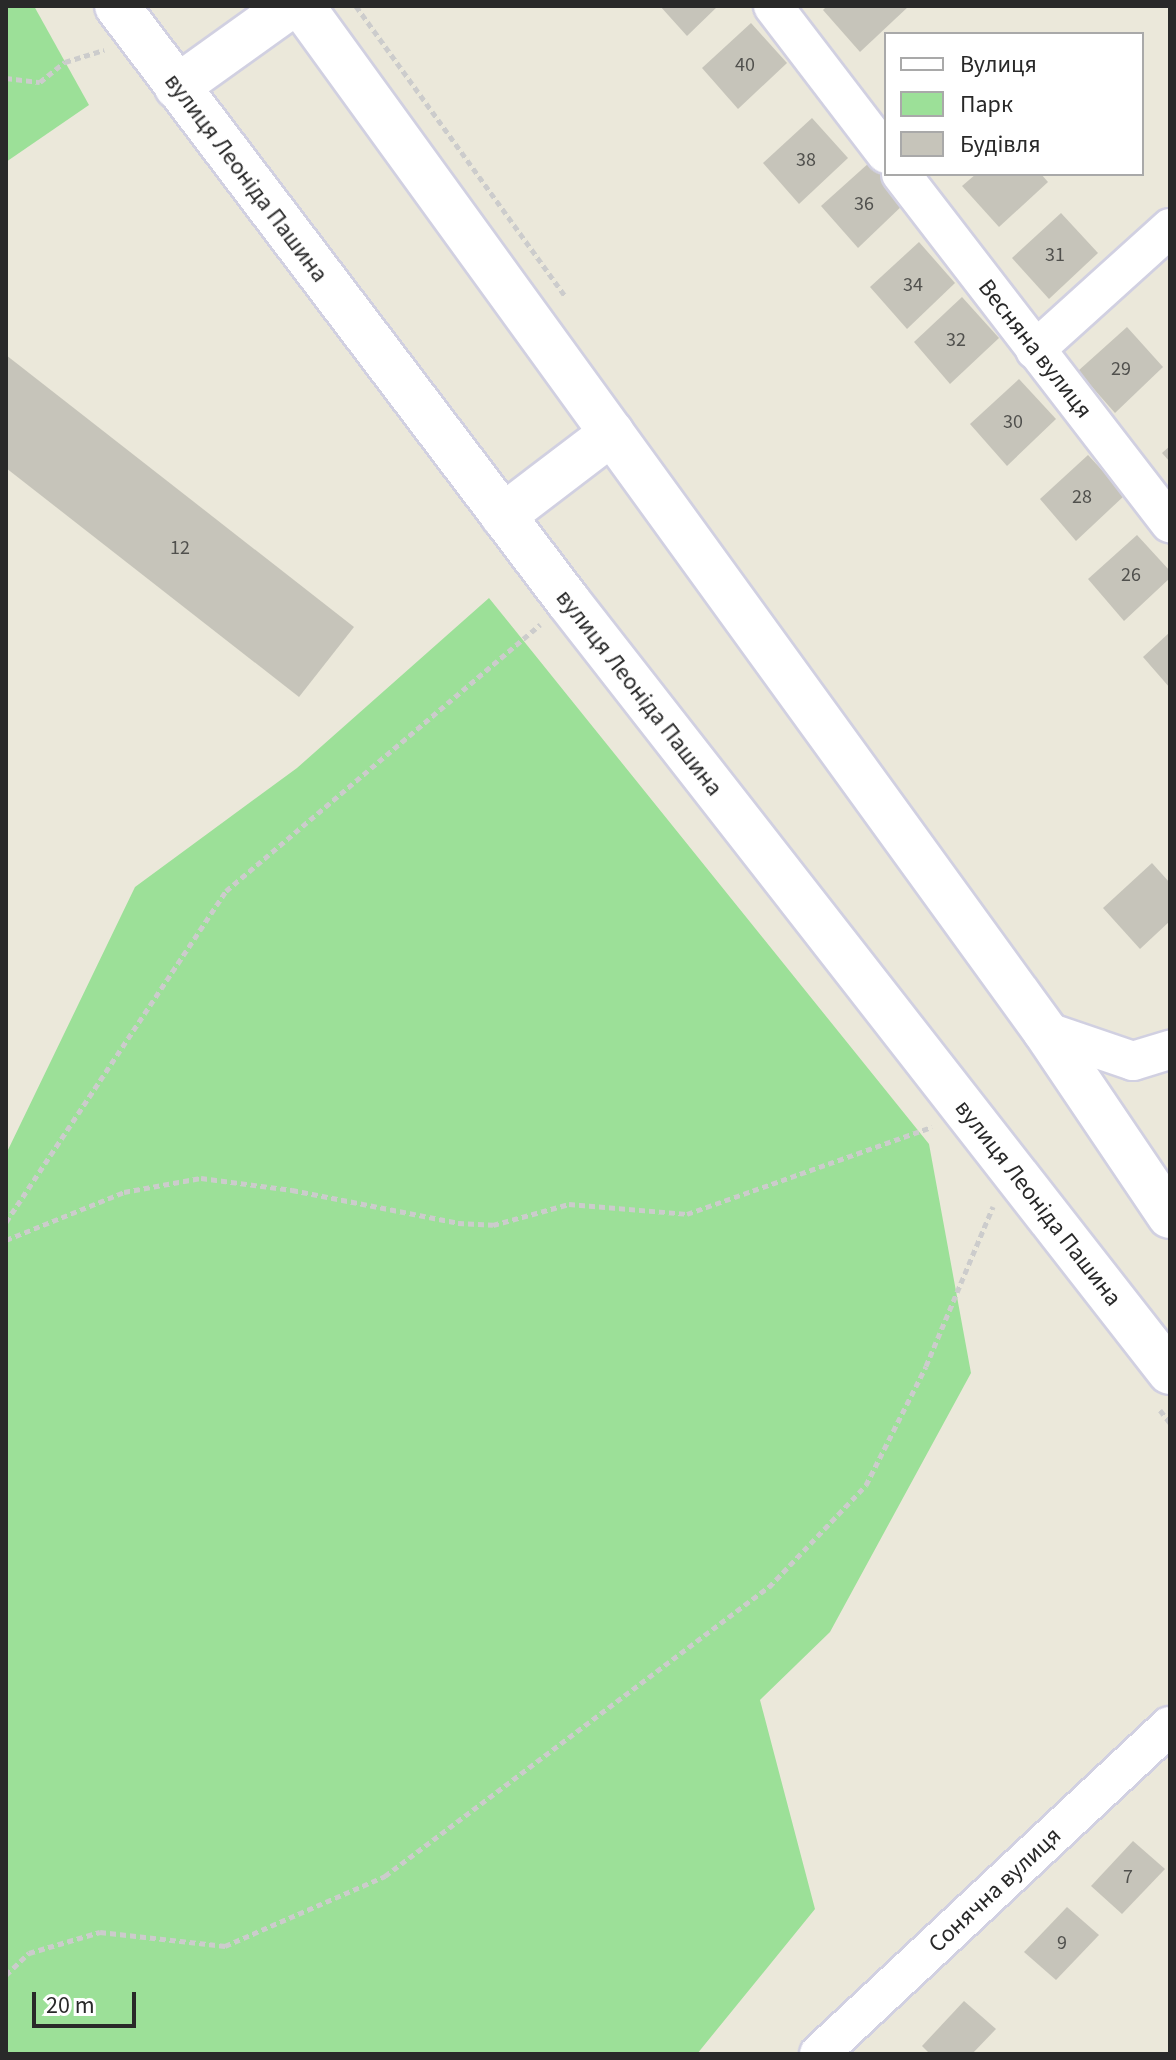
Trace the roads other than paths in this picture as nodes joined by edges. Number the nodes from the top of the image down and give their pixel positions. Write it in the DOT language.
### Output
graph roads {
  1 [pos="117,6"];
  2 [pos="290,6"];
  3 [pos="302,6"];
  4 [pos="773,6"];
  5 [pos="177,87"];
  6 [pos="884,151"];
  7 [pos="903,176"];
  8 [pos="1170,228"];
  9 [pos="1035,350"];
  10 [pos="612,433"];
  11 [pos="503,516"];
  12 [pos="1170,523"];
  13 [pos="1045,1031"];
  14 [pos="1170,1050"];
  15 [pos="1170,1216"];
  16 [pos="1170,1372"];
  17 [pos="1170,1726"];
  18 [pos="819,2054"];
  1 -- 5 [label="main road, вулиця Леоніда Пашина"];
  2 -- 5 [label="main road"];
  3 -- 10 [label="main road"];
  4 -- 6 [label="street"];
  5 -- 11 [label="main road, вулиця Леоніда Пашина"];
  7 -- 9 [label="street, Весняна вулиця"];
  8 -- 9 [label="street"];
  9 -- 12 [label="street, Весняна вулиця"];
  10 -- 11 [label="main road"];
  10 -- 13 [label="main road"];
  11 -- 16 [label="main road, вулиця Леоніда Пашина"];
  13 -- 14 [label="street"];
  13 -- 15 [label="main road"];
  17 -- 18 [label="street, Сонячна вулиця"];
}
